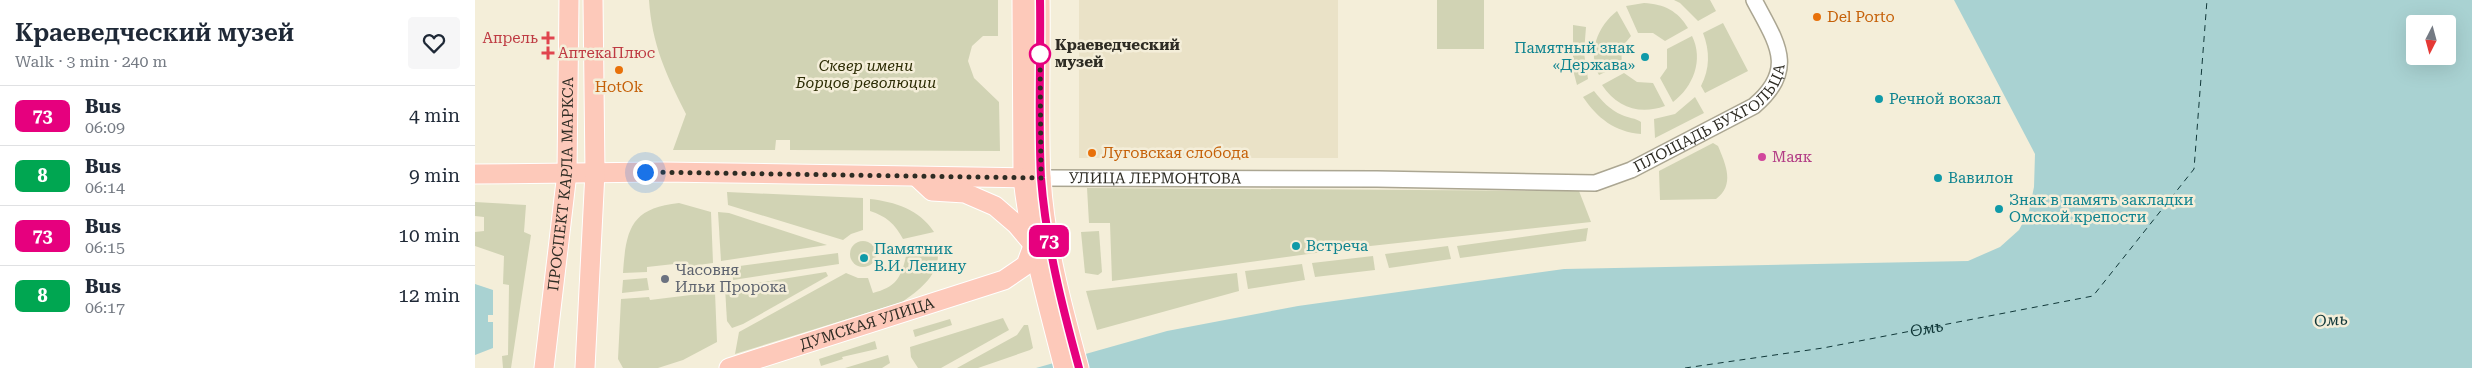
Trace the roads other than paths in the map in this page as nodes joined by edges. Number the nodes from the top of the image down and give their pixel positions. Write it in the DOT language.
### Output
graph roads {
  1 [pos="569,0"];
  2 [pos="593,0"];
  3 [pos="1022,0"];
  4 [pos="1040,0"];
  5 [pos="1754,0"];
  6 [pos="595,172"];
  7 [pos="567,173"];
  8 [pos="475,174"];
  9 [pos="917,177"];
  10 [pos="1032,178"];
  11 [pos="1595,183"];
  12 [pos="1033,246"];
  13 [pos="1004,280"];
  14 [pos="1045,295"];
  15 [pos="1057,315"];
  16 [pos="544,368"];
  17 [pos="585,368"];
  18 [pos="729,368"];
  19 [pos="1064,368"];
  20 [pos="1079,368"];
  1 -- 7 [label="main road, ПРОСПЕКТ КАРЛА МАРКСА"];
  2 -- 6 [label="main road, ПРОСПЕКТ КАРЛА МАРКСА"];
  3 -- 10 [label="main road"];
  4 -- 10 [label="main road"];
  5 -- 11 [label="street, ПЛОЩАДЬ БУХГОЛЬЦА"];
  6 -- 7 [label="main road, УЛИЦА ЛЕРМОНТОВА"];
  6 -- 9 [label="main road, УЛИЦА ЛЕРМОНТОВА"];
  6 -- 17 [label="main road, ПРОСПЕКТ КАРЛА МАРКСА"];
  7 -- 8 [label="main road, УЛИЦА ЛЕРМОНТОВА"];
  7 -- 16 [label="main road, ПРОСПЕКТ КАРЛА МАРКСА"];
  9 -- 10 [label="main road, УЛИЦА ЛЕРМОНТОВА"];
  9 -- 12 [label="main road"];
  10 -- 11 [label="street, УЛИЦА ЛЕРМОНТОВА"];
  10 -- 12 [label="main road"];
  10 -- 15 [label="main road"];
  12 -- 13 [label="main road"];
  12 -- 14 [label="main road"];
  13 -- 14 [label="main road"];
  13 -- 18 [label="main road, ДУМСКАЯ УЛИЦА"];
  14 -- 15 [label="main road"];
  15 -- 19 [label="main road"];
  15 -- 20 [label="main road"];
}
